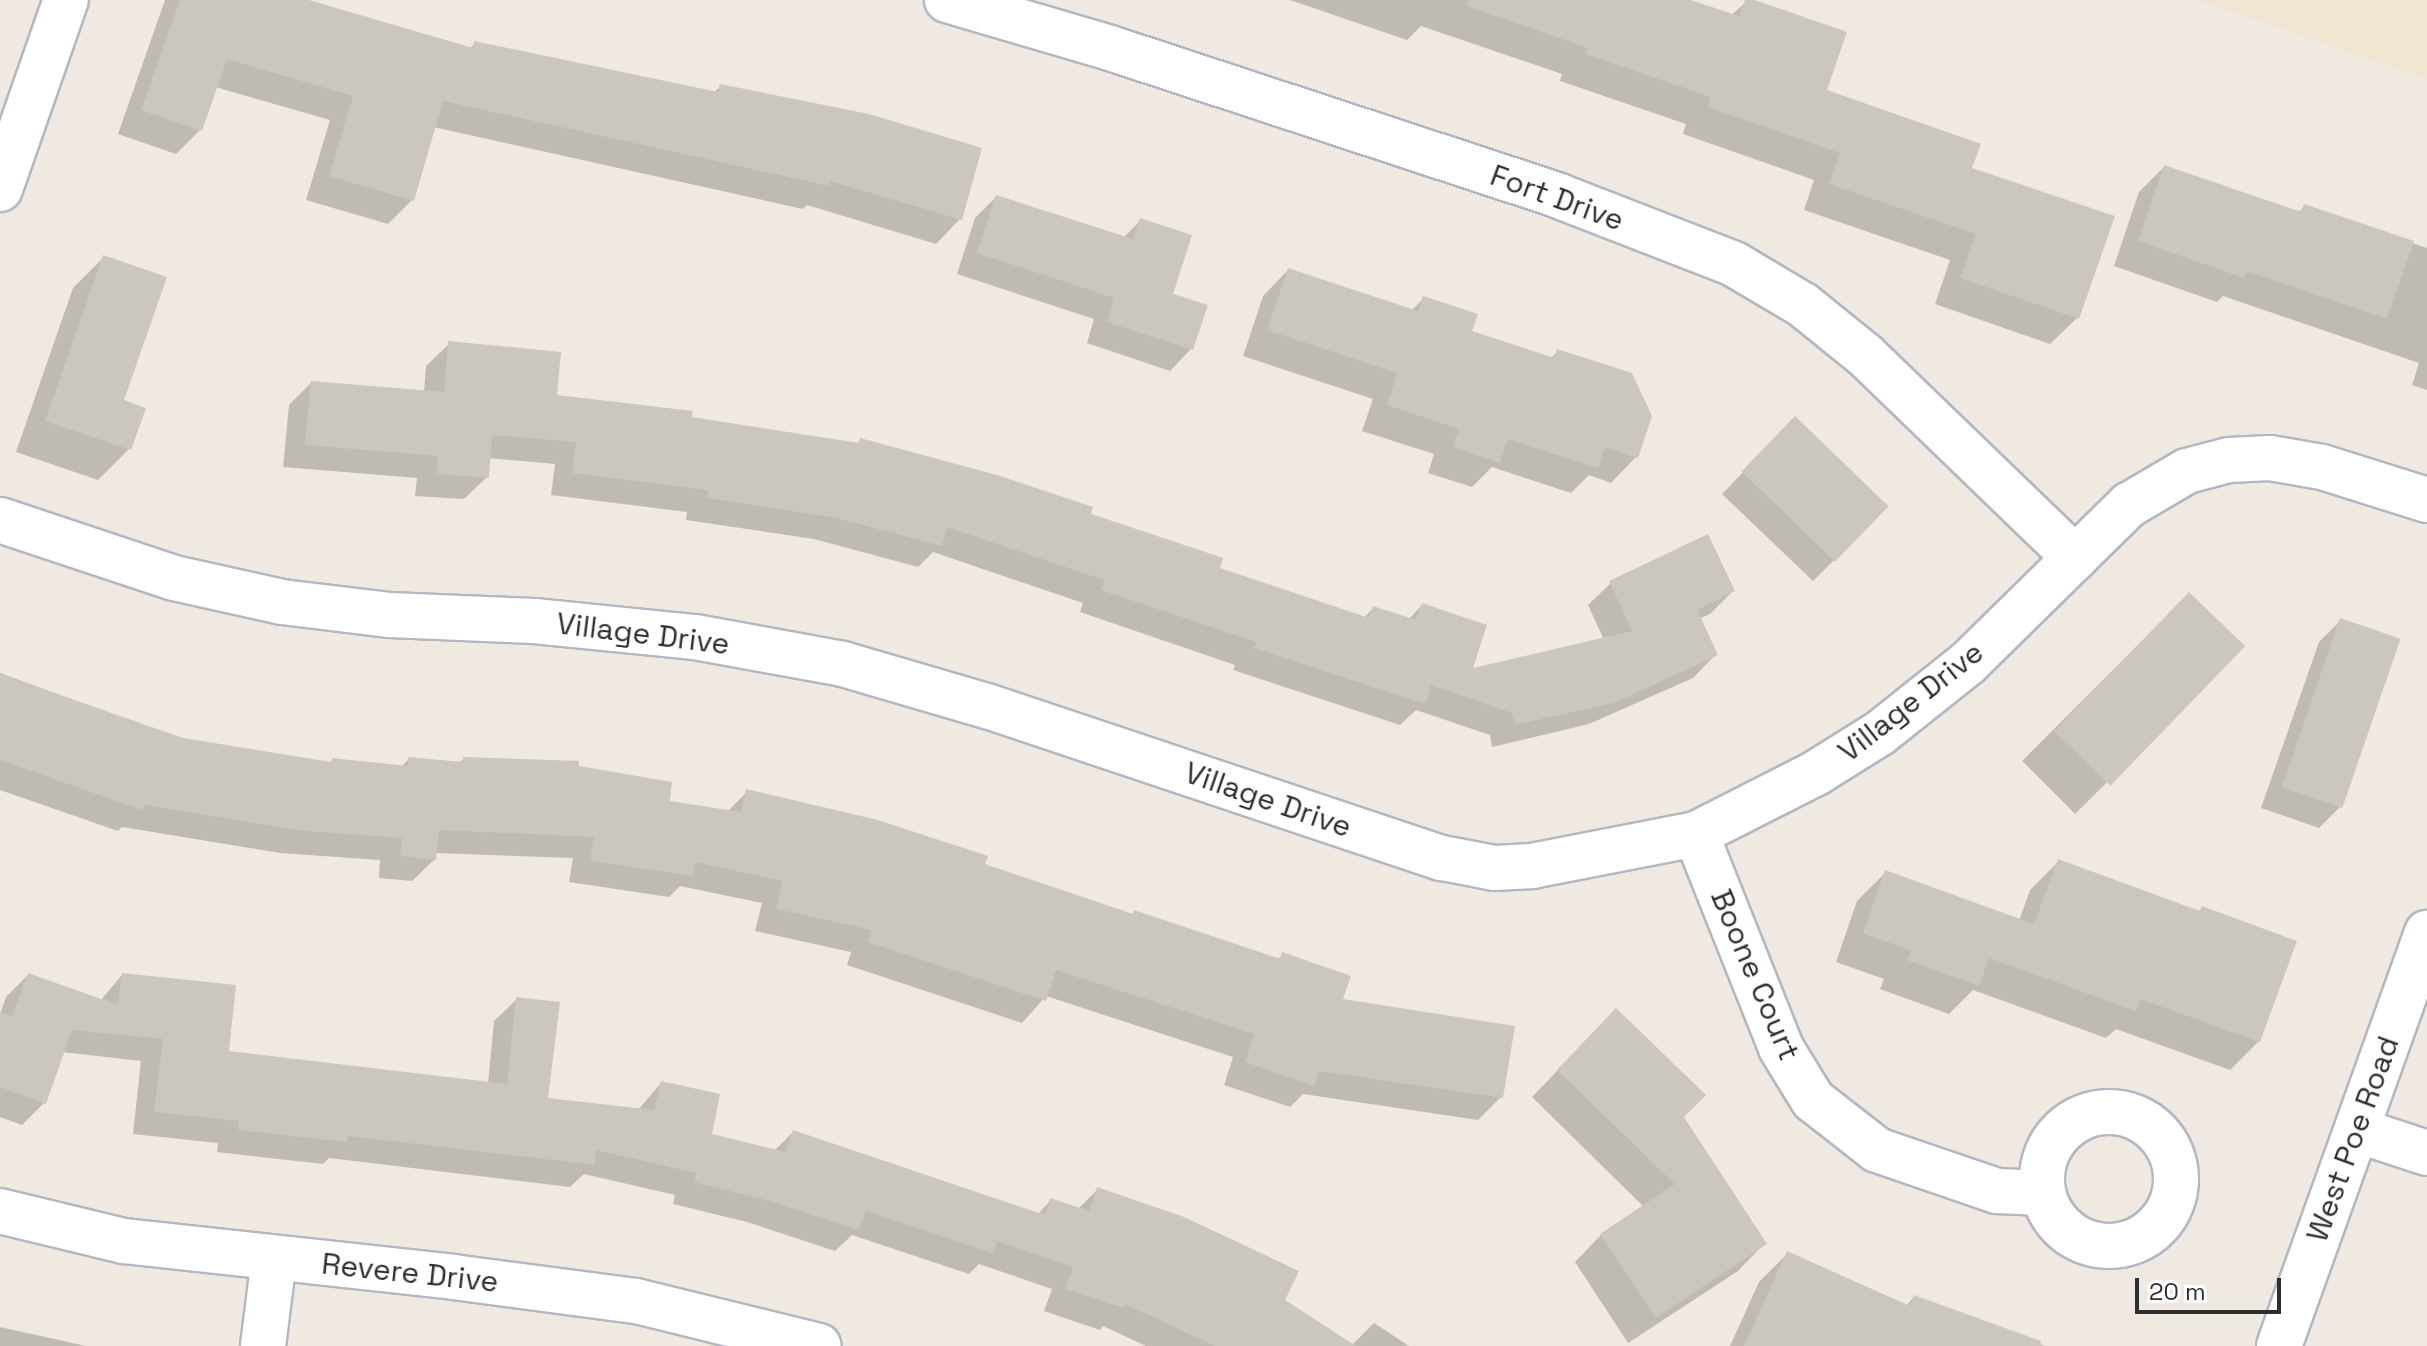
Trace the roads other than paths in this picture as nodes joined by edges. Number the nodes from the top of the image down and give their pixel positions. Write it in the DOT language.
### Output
graph roads {
  1 [pos="66,0"];
  2 [pos="947,0"];
  3 [pos="0,189"];
  4 [pos="2427,500"];
  5 [pos="0,520"];
  6 [pos="2075,558"];
  7 [pos="1696,834"];
  8 [pos="2427,933"];
  9 [pos="2357,1130"];
  10 [pos="2427,1153"];
  11 [pos="2043,1193"];
  12 [pos="0,1211"];
  13 [pos="274,1259"];
  14 [pos="263,1346"];
  15 [pos="819,1346"];
  16 [pos="2279,1346"];
  1 -- 3 [label="street"];
  2 -- 6 [label="street, Fort Drive"];
  4 -- 6 [label="street, Village Drive"];
  5 -- 7 [label="street, Village Drive"];
  6 -- 7 [label="street, Village Drive"];
  7 -- 11 [label="street, Boone Court"];
  8 -- 9 [label="street, West Poe Road"];
  9 -- 10 [label="street"];
  9 -- 16 [label="street, West Poe Road"];
  12 -- 13 [label="street, Revere Drive"];
  13 -- 14 [label="street"];
  13 -- 15 [label="street, Revere Drive"];
}
